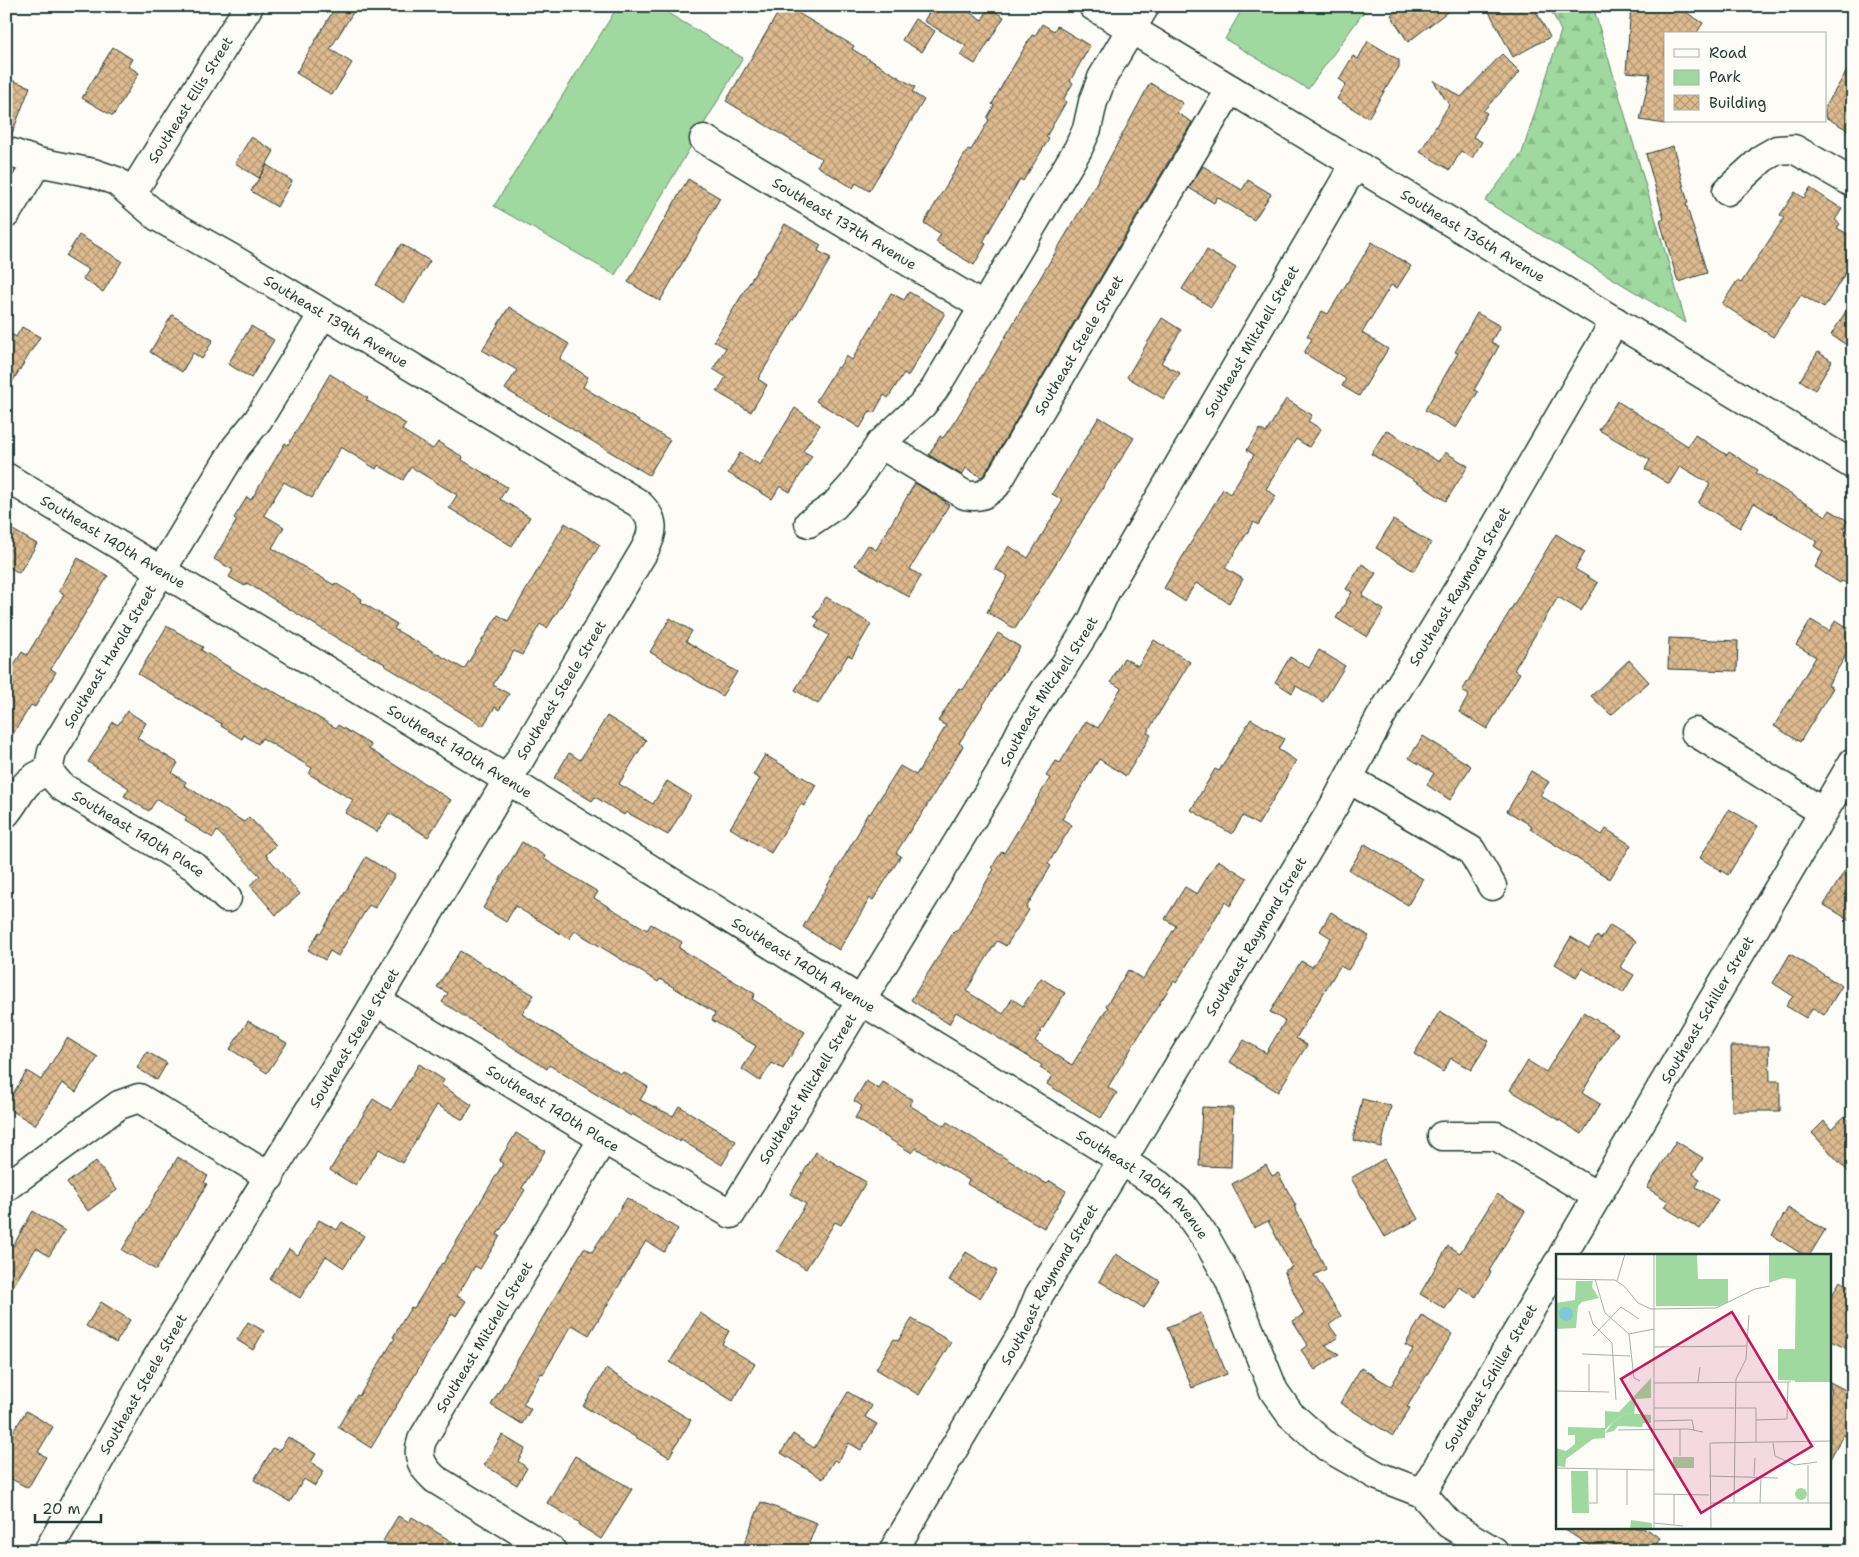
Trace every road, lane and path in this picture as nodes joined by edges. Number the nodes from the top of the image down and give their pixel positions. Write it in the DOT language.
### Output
graph roads {
  1 [pos="248,6"];
  2 [pos="1093,6"];
  3 [pos="1138,18"];
  4 [pos="1230,89"];
  5 [pos="704,139"];
  6 [pos="6,151"];
  7 [pos="38,162"];
  8 [pos="1359,166"];
  9 [pos="1853,183"];
  10 [pos="1727,191"];
  11 [pos="132,193"];
  12 [pos="6,214"];
  13 [pos="984,307"];
  14 [pos="322,314"];
  15 [pos="1615,321"];
  16 [pos="880,444"];
  17 [pos="1853,465"];
  18 [pos="6,477"];
  19 [pos="651,522"];
  20 [pos="809,523"];
  21 [pos="162,572"];
  22 [pos="1695,732"];
  23 [pos="1853,762"];
  24 [pos="48,771"];
  25 [pos="1349,779"];
  26 [pos="508,780"];
  27 [pos="1823,812"];
  28 [pos="6,813"];
  29 [pos="1492,886"];
  30 [pos="227,898"];
  31 [pos="377,1001"];
  32 [pos="861,1001"];
  33 [pos="1442,1136"];
  34 [pos="603,1139"];
  35 [pos="1122,1160"];
  36 [pos="270,1177"];
  37 [pos="6,1187"];
  38 [pos="1597,1196"];
  39 [pos="732,1214"];
  40 [pos="1563,1254"];
  41 [pos="1556,1266"];
  42 [pos="1422,1493"];
  43 [pos="550,1550"];
  44 [pos="48,1551"];
  45 [pos="893,1551"];
  46 [pos="1494,1551"];
  1 -- 11 [label="street, Southeast Ellis Street"];
  2 -- 3 [label="street, Southeast 136th Avenue"];
  3 -- 4 [label="street, Southeast 136th Avenue"];
  3 -- 13 [label="street"];
  4 -- 8 [label="street, Southeast 136th Avenue"];
  4 -- 16 [label="street, Southeast Steele Street"];
  5 -- 13 [label="street, Southeast 137th Avenue"];
  6 -- 7 [label="street, Southeast 139th Avenue"];
  7 -- 11 [label="street, Southeast 139th Avenue"];
  7 -- 12 [label="street"];
  8 -- 15 [label="street, Southeast 136th Avenue"];
  8 -- 32 [label="street, Southeast Mitchell Street"];
  9 -- 10 [label="street"];
  11 -- 14 [label="street, Southeast 139th Avenue"];
  13 -- 16 [label="street"];
  14 -- 19 [label="street, Southeast 139th Avenue"];
  14 -- 21 [label="street, Southeast Harold Street"];
  15 -- 17 [label="street, Southeast 136th Avenue"];
  15 -- 25 [label="street, Southeast Raymond Street"];
  16 -- 20 [label="street"];
  18 -- 21 [label="street, Southeast 140th Avenue"];
  19 -- 26 [label="street, Southeast Steele Street"];
  21 -- 24 [label="street, Southeast Harold Street"];
  21 -- 26 [label="street, Southeast 140th Avenue"];
  22 -- 27 [label="street"];
  23 -- 27 [label="street, Southeast Schiller Street"];
  24 -- 28 [label="street"];
  24 -- 30 [label="street, Southeast 140th Place"];
  25 -- 29 [label="street"];
  25 -- 35 [label="street, Southeast Raymond Street"];
  26 -- 31 [label="street, Southeast Steele Street"];
  26 -- 32 [label="street, Southeast 140th Avenue"];
  27 -- 38 [label="street, Southeast Schiller Street"];
  31 -- 34 [label="street, Southeast 140th Place"];
  31 -- 36 [label="street, Southeast Steele Street"];
  32 -- 35 [label="street, Southeast 140th Avenue"];
  32 -- 39 [label="street, Southeast Mitchell Street"];
  33 -- 38 [label="street"];
  34 -- 39 [label="street, Southeast 140th Place"];
  34 -- 43 [label="street, Southeast Mitchell Street"];
  35 -- 42 [label="street, Southeast 140th Avenue"];
  35 -- 45 [label="street, Southeast Raymond Street"];
  36 -- 37 [label="street"];
  36 -- 44 [label="street, Southeast Steele Street"];
  38 -- 40 [label="street, Southeast Schiller Street"];
  41 -- 42 [label="street, Southeast Schiller Street"];
  42 -- 46 [label="street, Southeast 140th Avenue"];
}
